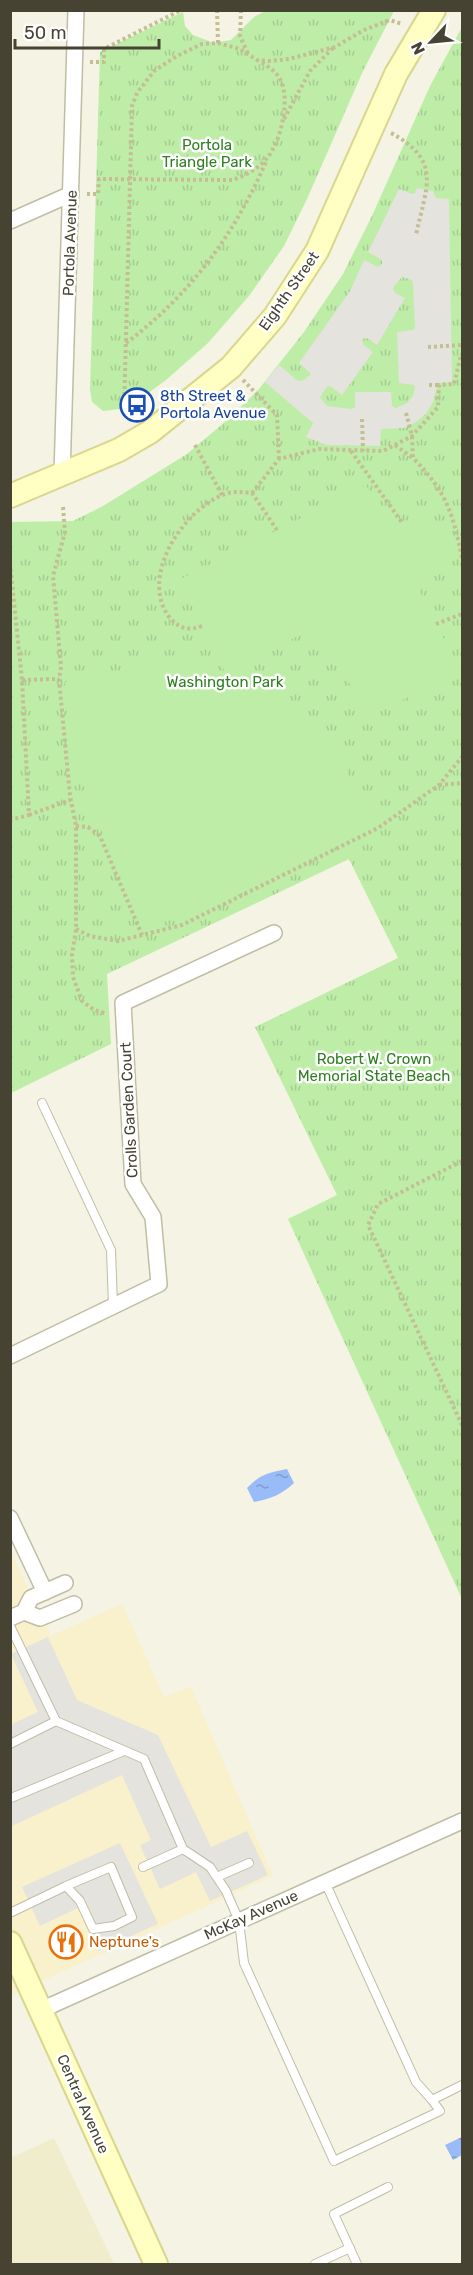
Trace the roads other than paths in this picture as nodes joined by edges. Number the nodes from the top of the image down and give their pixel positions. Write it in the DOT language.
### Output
graph roads {
  1 [pos="76,10"];
  2 [pos="434,10"];
  3 [pos="71,194"];
  4 [pos="10,221"];
  5 [pos="62,475"];
  6 [pos="10,496"];
  7 [pos="274,933"];
  8 [pos="42,1103"];
  9 [pos="113,1306"];
  10 [pos="10,1356"];
  11 [pos="10,1518"];
  12 [pos="64,1583"];
  13 [pos="45,1592"];
  14 [pos="74,1604"];
  15 [pos="17,1615"];
  16 [pos="10,1626"];
  17 [pos="56,1722"];
  18 [pos="10,1744"];
  19 [pos="124,1750"];
  20 [pos="10,1797"];
  21 [pos="462,1821"];
  22 [pos="183,1849"];
  23 [pos="249,1863"];
  24 [pos="143,1867"];
  25 [pos="217,1877"];
  26 [pos="325,1882"];
  27 [pos="66,1886"];
  28 [pos="10,1913"];
  29 [pos="239,1921"];
  30 [pos="10,1943"];
  31 [pos="40,2010"];
  32 [pos="462,2085"];
  33 [pos="432,2100"];
  34 [pos="388,2187"];
  35 [pos="350,2248"];
  36 [pos="156,2265"];
  37 [pos="315,2265"];
  38 [pos="357,2265"];
  1 -- 3 [label="street, Portola Avenue"];
  2 -- 5 [label="main road, Eighth Street"];
  3 -- 4 [label="street"];
  3 -- 5 [label="street, Portola Avenue"];
  5 -- 6 [label="main road, Eighth Street"];
  7 -- 9 [label="street, Crolls Garden Court"];
  8 -- 9 [label="lane"];
  9 -- 10 [label="street, Crolls Garden Court"];
  11 -- 13 [label="street"];
  12 -- 13 [label="street"];
  13 -- 15 [label="street"];
  14 -- 15 [label="street"];
  16 -- 17 [label="lane"];
  17 -- 18 [label="lane"];
  17 -- 19 [label="lane"];
  19 -- 20 [label="lane"];
  19 -- 22 [label="lane"];
  21 -- 26 [label="street, McKay Avenue"];
  22 -- 24 [label="lane"];
  22 -- 25 [label="lane"];
  23 -- 25 [label="lane"];
  25 -- 29 [label="lane"];
  26 -- 29 [label="street, McKay Avenue"];
  26 -- 33 [label="lane"];
  27 -- 27 [label="lane"];
  27 -- 28 [label="lane"];
  29 -- 31 [label="street, McKay Avenue"];
  29 -- 33 [label="lane"];
  30 -- 31 [label="main road, Central Avenue"];
  31 -- 36 [label="main road, Central Avenue"];
  32 -- 33 [label="lane"];
  34 -- 35 [label="lane"];
  35 -- 37 [label="lane"];
  35 -- 38 [label="lane"];
}
